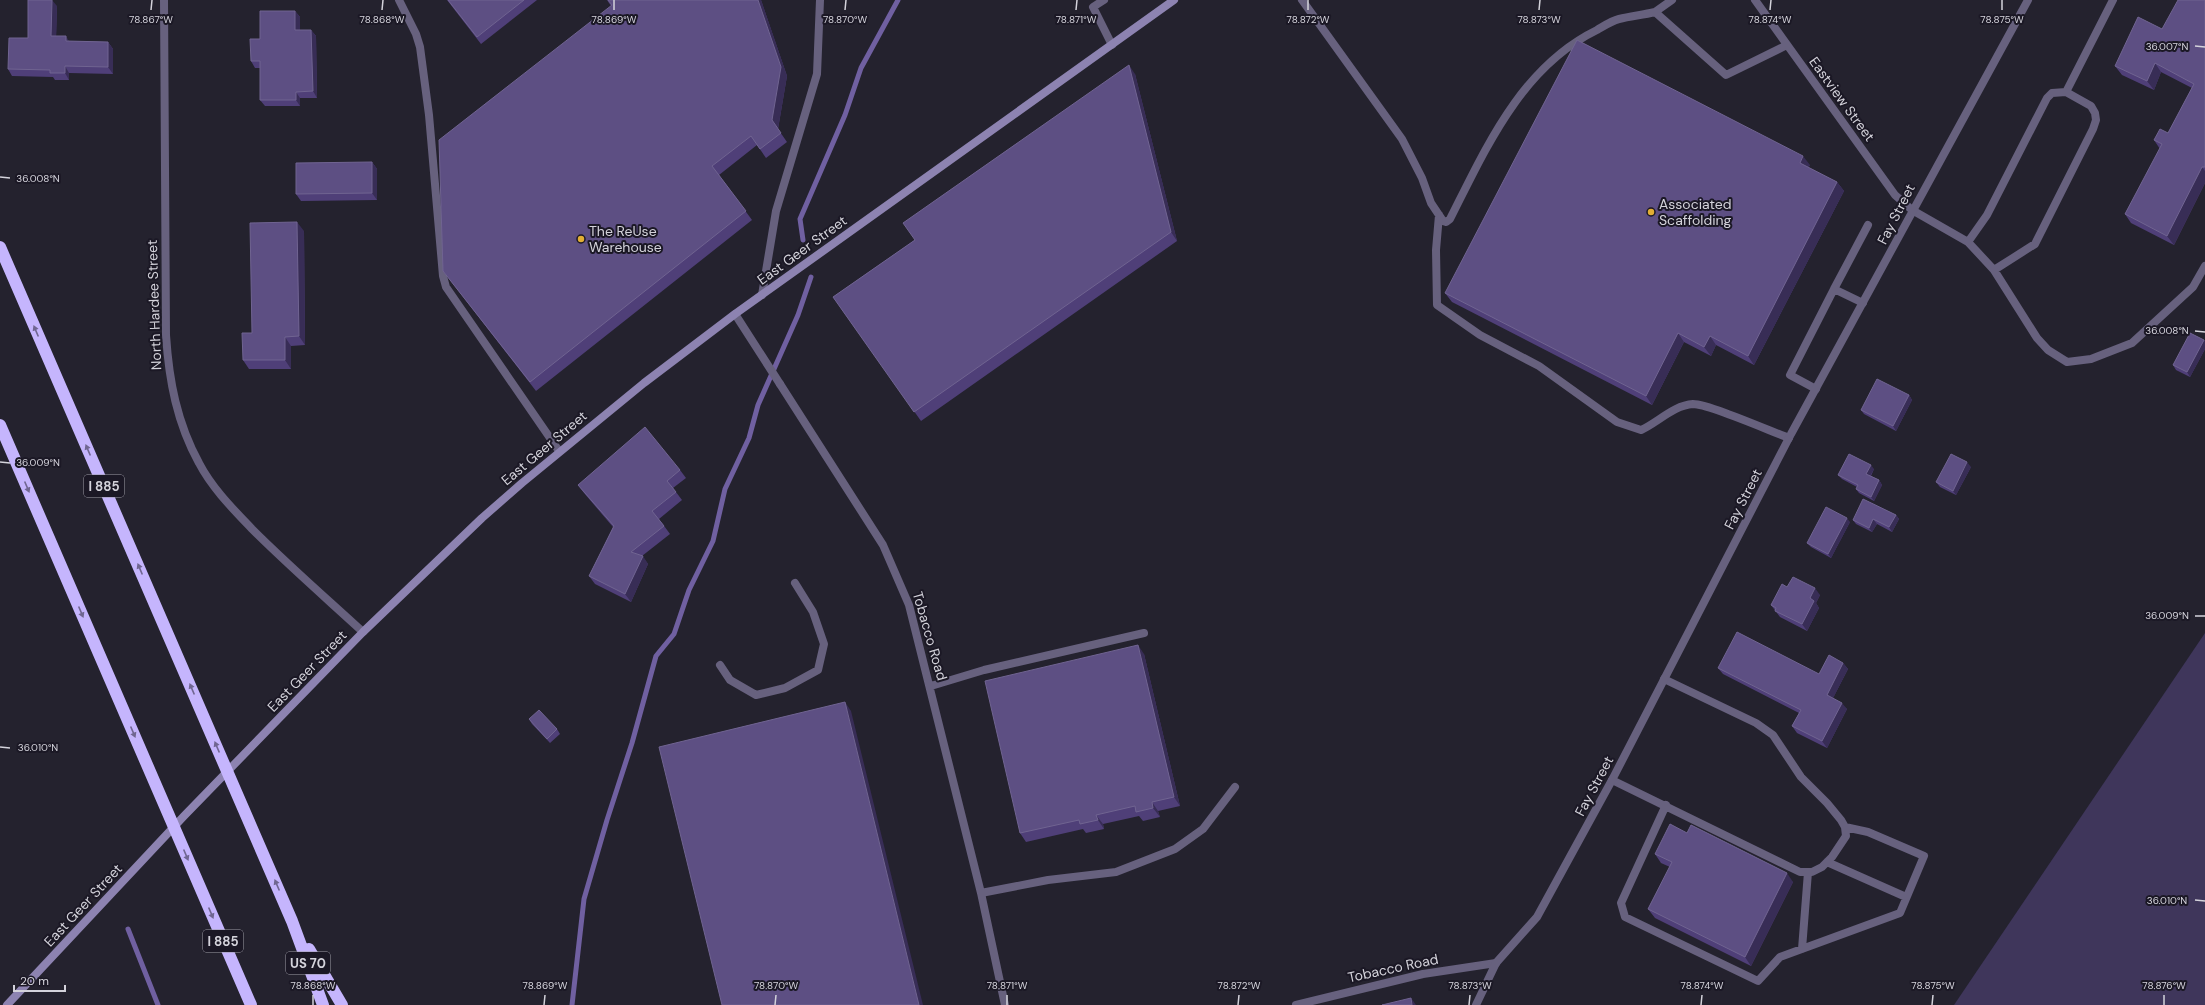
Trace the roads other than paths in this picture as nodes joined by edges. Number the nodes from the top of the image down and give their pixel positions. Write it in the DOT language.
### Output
graph roads {
  1 [pos="164,0"];
  2 [pos="399,0"];
  3 [pos="820,0"];
  4 [pos="1104,0"];
  5 [pos="1174,0"];
  6 [pos="1302,0"];
  7 [pos="1672,0"];
  8 [pos="1755,0"];
  9 [pos="2028,0"];
  10 [pos="2113,0"];
  11 [pos="1655,12"];
  12 [pos="1112,45"];
  13 [pos="1787,45"];
  14 [pos="2066,92"];
  15 [pos="1912,210"];
  16 [pos="1439,215"];
  17 [pos="1868,225"];
  18 [pos="1968,242"];
  19 [pos="0,247"];
  20 [pos="2205,266"];
  21 [pos="1994,270"];
  22 [pos="1834,288"];
  23 [pos="762,295"];
  24 [pos="1863,303"];
  25 [pos="735,314"];
  26 [pos="1816,389"];
  27 [pos="0,425"];
  28 [pos="1789,438"];
  29 [pos="559,451"];
  30 [pos="795,583"];
  31 [pos="364,632"];
  32 [pos="1144,633"];
  33 [pos="720,665"];
  34 [pos="1664,679"];
  35 [pos="931,686"];
  36 [pos="1612,780"];
  37 [pos="1235,787"];
  38 [pos="1666,805"];
  39 [pos="1845,827"];
  40 [pos="1827,862"];
  41 [pos="1808,872"];
  42 [pos="982,893"];
  43 [pos="1906,897"];
  44 [pos="292,920"];
  45 [pos="1802,949"];
  46 [pos="1496,963"];
  47 [pos="7,1005"];
  48 [pos="251,1005"];
  49 [pos="323,1005"];
  50 [pos="342,1005"];
  51 [pos="1005,1005"];
  52 [pos="1296,1005"];
  53 [pos="1476,1005"];
  1 -- 31 [label="street, North Hardee Street"];
  2 -- 29 [label="street"];
  3 -- 23 [label="street"];
  4 -- 12 [label="street"];
  5 -- 12 [label="main road, East Geer Street"];
  6 -- 16 [label="street"];
  7 -- 11 [label="street"];
  8 -- 13 [label="street, Eastview Street"];
  9 -- 15 [label="street, Fay Street"];
  10 -- 14 [label="street"];
  11 -- 13 [label="street"];
  11 -- 16 [label="street"];
  12 -- 23 [label="main road, East Geer Street"];
  13 -- 15 [label="street, Eastview Street"];
  14 -- 18 [label="street"];
  14 -- 21 [label="street"];
  15 -- 18 [label="street, Eastview Street"];
  15 -- 24 [label="street, Fay Street"];
  16 -- 28 [label="street"];
  17 -- 22 [label="street"];
  18 -- 21 [label="street, Eastview Street"];
  44 -- 19 [label="highway, I 885, one-way"];
  20 -- 21 [label="street, Eastview Street"];
  22 -- 24 [label="street"];
  22 -- 26 [label="street"];
  23 -- 25 [label="main road, East Geer Street"];
  24 -- 26 [label="street, Fay Street"];
  25 -- 29 [label="main road, East Geer Street"];
  25 -- 35 [label="street, Tobacco Road"];
  26 -- 28 [label="street, Fay Street"];
  27 -- 48 [label="highway, I 885, one-way"];
  28 -- 34 [label="street, Fay Street"];
  29 -- 31 [label="main road, East Geer Street"];
  30 -- 33 [label="street"];
  31 -- 47 [label="main road, East Geer Street"];
  32 -- 35 [label="street"];
  34 -- 36 [label="street, Fay Street"];
  34 -- 39 [label="street"];
  35 -- 42 [label="street, Tobacco Road"];
  36 -- 38 [label="street"];
  36 -- 46 [label="street, Fay Street"];
  37 -- 42 [label="street"];
  38 -- 41 [label="street"];
  38 -- 45 [label="street"];
  39 -- 40 [label="street"];
  39 -- 43 [label="street"];
  40 -- 41 [label="street"];
  40 -- 43 [label="street"];
  41 -- 45 [label="street"];
  42 -- 51 [label="street, Tobacco Road"];
  43 -- 45 [label="street"];
  44 -- 49 [label="highway, US 70"];
  44 -- 50 [label="highway"];
  46 -- 52 [label="street, Tobacco Road"];
  46 -- 53 [label="street, Fay Street"];
}
